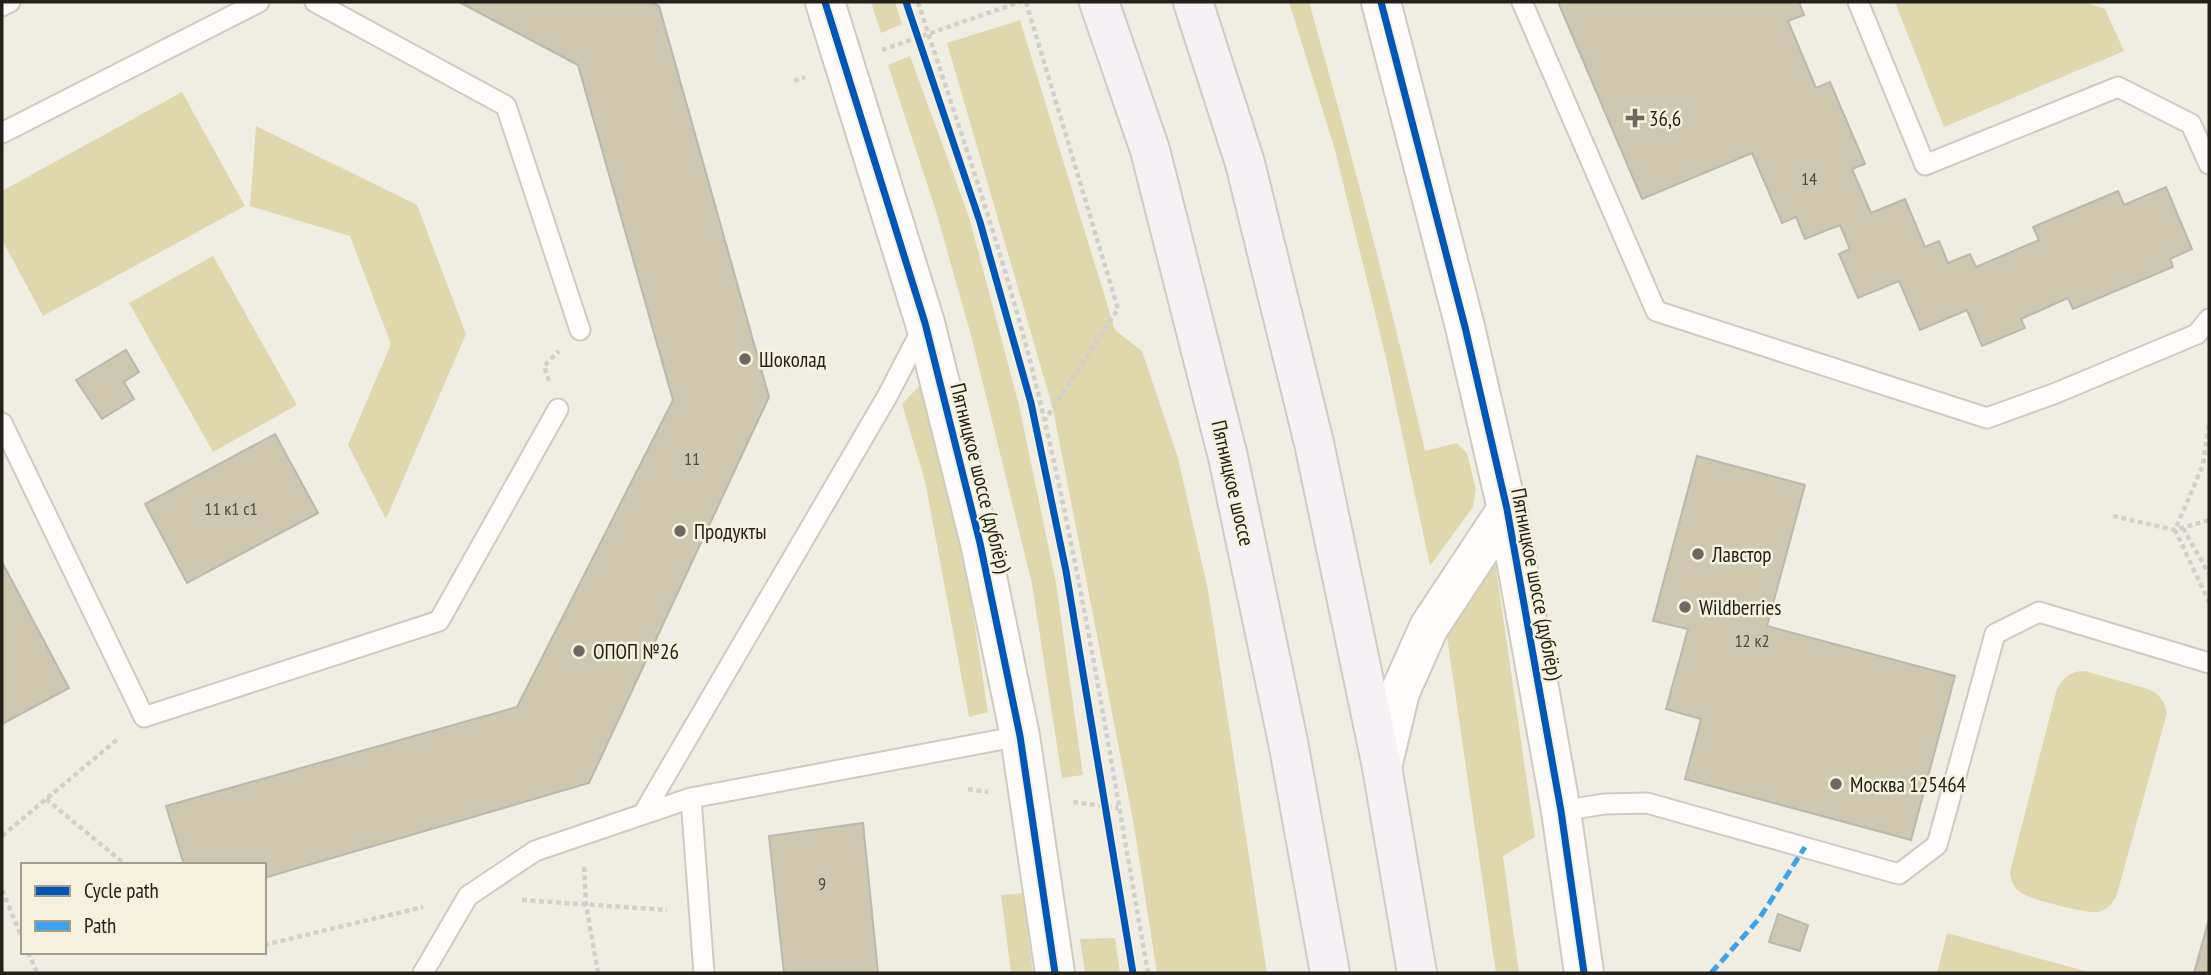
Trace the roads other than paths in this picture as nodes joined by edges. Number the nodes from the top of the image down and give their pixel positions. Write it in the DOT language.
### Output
graph roads {
  1 [pos="10,2"];
  2 [pos="259,2"];
  3 [pos="314,2"];
  4 [pos="825,2"];
  5 [pos="1099,2"];
  6 [pos="1193,2"];
  7 [pos="1381,2"];
  8 [pos="1522,2"];
  9 [pos="1858,2"];
  10 [pos="2,6"];
  11 [pos="2,134"];
  12 [pos="2209,164"];
  13 [pos="2209,319"];
  14 [pos="925,323"];
  15 [pos="580,330"];
  16 [pos="558,409"];
  17 [pos="2,423"];
  18 [pos="1507,509"];
  19 [pos="2209,663"];
  20 [pos="1020,736"];
  21 [pos="1382,767"];
  22 [pos="691,798"];
  23 [pos="1561,811"];
  24 [pos="643,814"];
  25 [pos="424,973"];
  26 [pos="704,973"];
  27 [pos="1055,973"];
  28 [pos="1330,973"];
  29 [pos="1417,973"];
  30 [pos="1584,973"];
  1 -- 10 [label="lane"];
  2 -- 11 [label="lane"];
  3 -- 15 [label="lane"];
  4 -- 14 [label="street, Пятницкое шоссе (дублёр)"];
  5 -- 28 [label="main road, Пятницкое шоссе"];
  6 -- 21 [label="main road"];
  7 -- 18 [label="street, Пятницкое шоссе (дублёр)"];
  8 -- 13 [label="lane"];
  9 -- 12 [label="lane"];
  14 -- 20 [label="street, Пятницкое шоссе (дублёр)"];
  14 -- 24 [label="lane"];
  16 -- 17 [label="lane"];
  18 -- 21 [label="street"];
  18 -- 23 [label="street, Пятницкое шоссе (дублёр)"];
  19 -- 23 [label="lane"];
  20 -- 22 [label="lane"];
  20 -- 27 [label="street, Пятницкое шоссе (дублёр)"];
  21 -- 29 [label="main road"];
  22 -- 24 [label="lane"];
  22 -- 26 [label="lane"];
  23 -- 30 [label="street, Пятницкое шоссе (дублёр)"];
  24 -- 25 [label="lane"];
}
